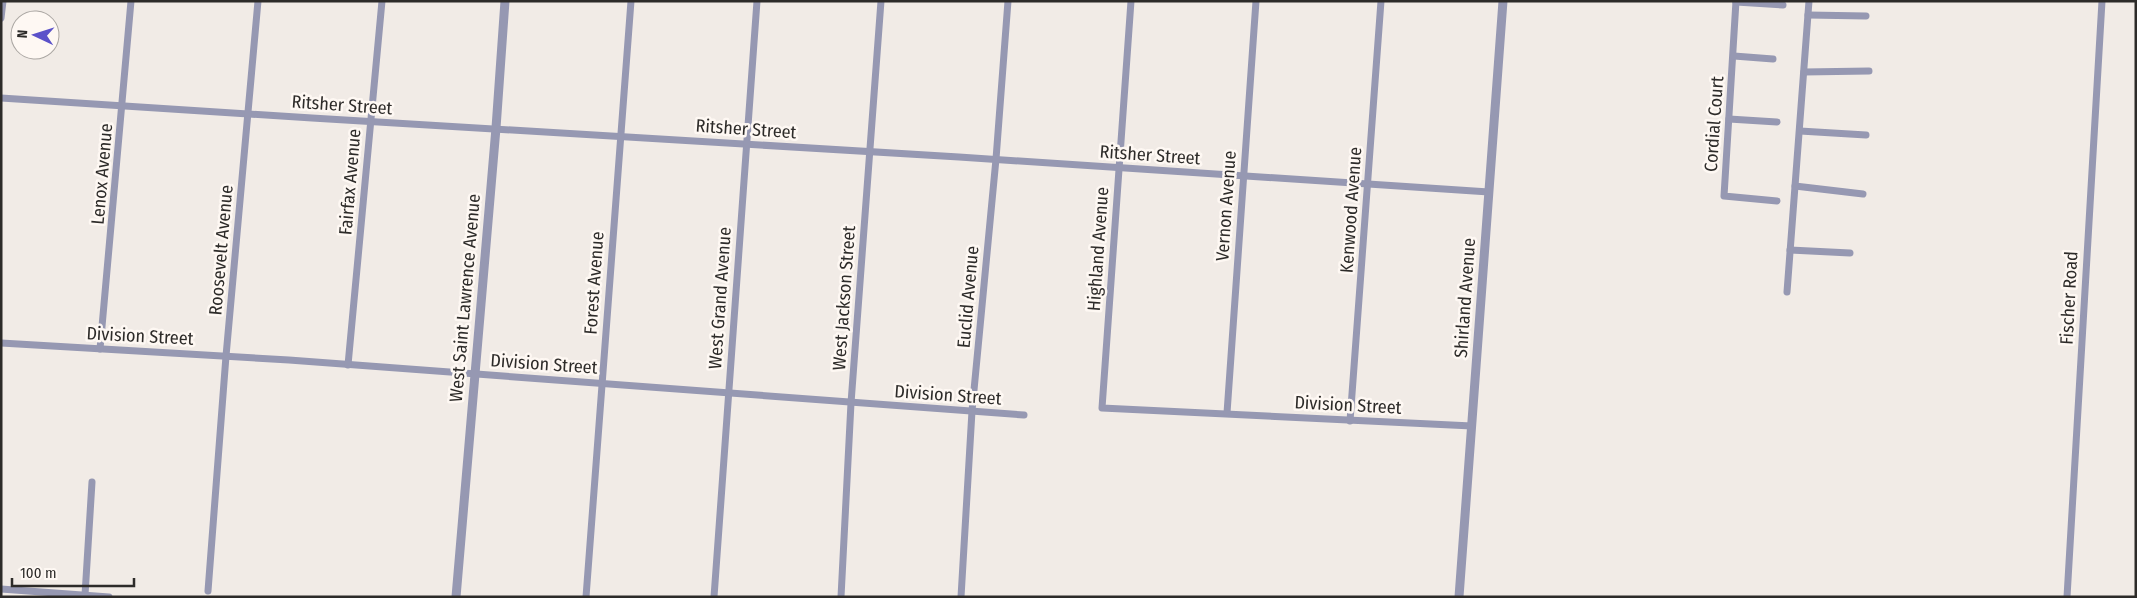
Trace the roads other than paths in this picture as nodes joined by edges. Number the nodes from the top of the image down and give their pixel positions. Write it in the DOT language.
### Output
graph roads {
  1 [pos="3,1"];
  2 [pos="131,1"];
  3 [pos="258,1"];
  4 [pos="382,1"];
  5 [pos="505,1"];
  6 [pos="631,1"];
  7 [pos="758,1"];
  8 [pos="881,1"];
  9 [pos="1008,1"];
  10 [pos="1131,1"];
  11 [pos="1256,1"];
  12 [pos="1381,1"];
  13 [pos="1502,1"];
  14 [pos="1736,1"];
  15 [pos="1809,1"];
  16 [pos="2102,1"];
  17 [pos="1783,5"];
  18 [pos="1808,15"];
  19 [pos="1866,16"];
  20 [pos="1,18"];
  21 [pos="1734,56"];
  22 [pos="1774,59"];
  23 [pos="1869,71"];
  24 [pos="1804,72"];
  25 [pos="1,98"];
  26 [pos="123,106"];
  27 [pos="249,114"];
  28 [pos="1729,119"];
  29 [pos="370,122"];
  30 [pos="1777,122"];
  31 [pos="496,128"];
  32 [pos="1800,131"];
  33 [pos="1866,135"];
  34 [pos="620,136"];
  35 [pos="746,144"];
  36 [pos="870,152"];
  37 [pos="996,159"];
  38 [pos="1118,168"];
  39 [pos="1243,176"];
  40 [pos="1368,184"];
  41 [pos="1795,186"];
  42 [pos="1489,192"];
  43 [pos="1862,194"];
  44 [pos="1777,201"];
  45 [pos="1790,250"];
  46 [pos="1850,253"];
  47 [pos="1787,292"];
  48 [pos="1,343"];
  49 [pos="100,349"];
  50 [pos="226,356"];
  51 [pos="348,365"];
  52 [pos="474,374"];
  53 [pos="601,383"];
  54 [pos="728,392"];
  55 [pos="851,403"];
  56 [pos="1102,408"];
  57 [pos="972,411"];
  58 [pos="1227,413"];
  59 [pos="1024,415"];
  60 [pos="1350,421"];
  61 [pos="1472,426"];
  62 [pos="92,482"];
  63 [pos="1,589"];
  64 [pos="208,590"];
  65 [pos="85,595"];
  66 [pos="109,597"];
  67 [pos="456,597"];
  68 [pos="586,597"];
  69 [pos="714,597"];
  70 [pos="841,597"];
  71 [pos="961,597"];
  72 [pos="1459,597"];
  73 [pos="2067,597"];
  1 -- 20 [label="street"];
  2 -- 26 [label="street, Lenox Avenue"];
  3 -- 27 [label="street, Roosevelt Avenue"];
  4 -- 29 [label="street, Fairfax Avenue"];
  5 -- 31 [label="street, West Saint Lawrence Avenue"];
  6 -- 34 [label="street, Forest Avenue"];
  7 -- 35 [label="street, West Grand Avenue"];
  8 -- 36 [label="street, West Jackson Street"];
  9 -- 37 [label="street, Euclid Avenue"];
  10 -- 38 [label="street, Highland Avenue"];
  11 -- 39 [label="street, Vernon Avenue"];
  12 -- 40 [label="street, Kenwood Avenue"];
  13 -- 42 [label="street, Shirland Avenue"];
  14 -- 17 [label="street"];
  14 -- 21 [label="street, Cordial Court"];
  15 -- 18 [label="street"];
  16 -- 73 [label="street, Fischer Road"];
  18 -- 19 [label="street"];
  18 -- 24 [label="street"];
  21 -- 22 [label="street"];
  21 -- 28 [label="street, Cordial Court"];
  23 -- 24 [label="street"];
  24 -- 32 [label="street"];
  25 -- 26 [label="street, Ritsher Street"];
  26 -- 27 [label="street, Ritsher Street"];
  26 -- 49 [label="street, Lenox Avenue"];
  27 -- 29 [label="street, Ritsher Street"];
  27 -- 50 [label="street, Roosevelt Avenue"];
  28 -- 30 [label="street"];
  28 -- 44 [label="street, Cordial Court"];
  29 -- 31 [label="street, Ritsher Street"];
  29 -- 51 [label="street, Fairfax Avenue"];
  31 -- 34 [label="street, Ritsher Street"];
  31 -- 52 [label="street, West Saint Lawrence Avenue"];
  32 -- 33 [label="street"];
  32 -- 41 [label="street"];
  34 -- 35 [label="street, Ritsher Street"];
  34 -- 53 [label="street, Forest Avenue"];
  35 -- 36 [label="street, Ritsher Street"];
  35 -- 54 [label="street, West Grand Avenue"];
  36 -- 37 [label="street, Ritsher Street"];
  36 -- 55 [label="street, West Jackson Street"];
  37 -- 38 [label="street, Ritsher Street"];
  37 -- 57 [label="street, Euclid Avenue"];
  38 -- 39 [label="street, Ritsher Street"];
  38 -- 56 [label="street, Highland Avenue"];
  39 -- 40 [label="street, Ritsher Street"];
  39 -- 58 [label="street, Vernon Avenue"];
  40 -- 42 [label="street, Ritsher Street"];
  40 -- 60 [label="street, Kenwood Avenue"];
  41 -- 43 [label="street"];
  41 -- 45 [label="street"];
  42 -- 61 [label="street, Shirland Avenue"];
  45 -- 46 [label="street"];
  45 -- 47 [label="street"];
  48 -- 49 [label="street, Division Street"];
  49 -- 50 [label="street, Division Street"];
  50 -- 51 [label="street, Division Street"];
  50 -- 64 [label="street, Roosevelt Avenue"];
  51 -- 52 [label="street, Division Street"];
  52 -- 53 [label="street, Division Street"];
  52 -- 67 [label="street, West Saint Lawrence Avenue"];
  53 -- 54 [label="street, Division Street"];
  53 -- 68 [label="street, Forest Avenue"];
  54 -- 55 [label="street, Division Street"];
  54 -- 69 [label="street, West Grand Avenue"];
  55 -- 57 [label="street, Division Street"];
  55 -- 70 [label="street, West Jackson Street"];
  56 -- 58 [label="street, Division Street"];
  57 -- 59 [label="street, Division Street"];
  57 -- 71 [label="street, Euclid Avenue"];
  58 -- 60 [label="street, Division Street"];
  60 -- 61 [label="street, Division Street"];
  61 -- 72 [label="street, Shirland Avenue"];
  62 -- 65 [label="street"];
  63 -- 65 [label="street"];
  65 -- 66 [label="street"];
}
